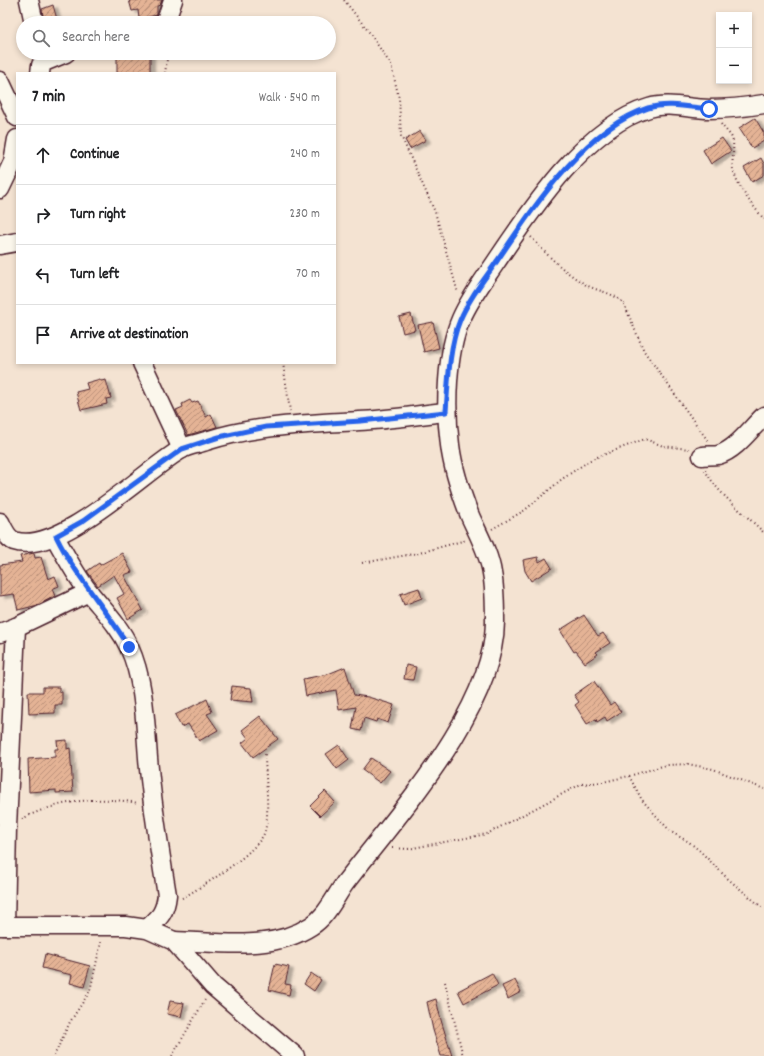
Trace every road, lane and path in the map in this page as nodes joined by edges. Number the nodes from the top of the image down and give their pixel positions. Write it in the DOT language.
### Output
graph roads {
  1 [pos="28,0"];
  2 [pos="173,0"];
  3 [pos="344,0"];
  4 [pos="32,16"];
  5 [pos="167,16"];
  6 [pos="167,60"];
  7 [pos="165,72"];
  8 [pos="0,82"];
  9 [pos="764,104"];
  10 [pos="709,109"];
  11 [pos="16,114"];
  12 [pos="16,145"];
  13 [pos="0,189"];
  14 [pos="764,219"];
  15 [pos="522,226"];
  16 [pos="16,242"];
  17 [pos="0,245"];
  18 [pos="460,320"];
  19 [pos="142,364"];
  20 [pos="282,364"];
  21 [pos="446,412"];
  22 [pos="764,416"];
  23 [pos="292,425"];
  24 [pos="182,449"];
  25 [pos="710,455"];
  26 [pos="0,522"];
  27 [pos="764,533"];
  28 [pos="56,536"];
  29 [pos="479,536"];
  30 [pos="362,563"];
  31 [pos="89,592"];
  32 [pos="8,630"];
  33 [pos="265,754"];
  34 [pos="629,776"];
  35 [pos="764,789"];
  36 [pos="153,806"];
  37 [pos="7,827"];
  38 [pos="375,847"];
  39 [pos="165,908"];
  40 [pos="764,909"];
  41 [pos="3,926"];
  42 [pos="104,926"];
  43 [pos="147,929"];
  44 [pos="174,942"];
  45 [pos="445,982"];
  46 [pos="213,986"];
  47 [pos="54,1056"];
  48 [pos="172,1056"];
  49 [pos="295,1056"];
  50 [pos="463,1056"];
  1 -- 4 [label="street"];
  2 -- 5 [label="street"];
  3 -- 18 [label="path"];
  6 -- 7 [label="path"];
  8 -- 11 [label="street"];
  9 -- 10 [label="street"];
  10 -- 14 [label="path"];
  10 -- 15 [label="street"];
  12 -- 13 [label="street"];
  15 -- 18 [label="street"];
  15 -- 25 [label="path"];
  16 -- 17 [label="street"];
  18 -- 21 [label="street"];
  19 -- 24 [label="street"];
  20 -- 23 [label="path"];
  21 -- 23 [label="street"];
  21 -- 29 [label="street"];
  22 -- 25 [label="street"];
  23 -- 24 [label="street"];
  24 -- 28 [label="street"];
  25 -- 27 [label="path"];
  25 -- 29 [label="path"];
  26 -- 28 [label="street"];
  28 -- 31 [label="street"];
  29 -- 30 [label="path"];
  29 -- 38 [label="street"];
  31 -- 32 [label="street"];
  31 -- 36 [label="street"];
  32 -- 37 [label="street"];
  33 -- 39 [label="path"];
  34 -- 35 [label="path"];
  34 -- 38 [label="path"];
  34 -- 40 [label="path"];
  36 -- 37 [label="path"];
  36 -- 39 [label="street"];
  37 -- 41 [label="street"];
  38 -- 44 [label="street"];
  39 -- 43 [label="street"];
  41 -- 42 [label="street"];
  42 -- 43 [label="street"];
  42 -- 47 [label="path"];
  43 -- 44 [label="street"];
  44 -- 46 [label="street"];
  45 -- 50 [label="path"];
  46 -- 48 [label="path"];
  46 -- 49 [label="street"];
}
